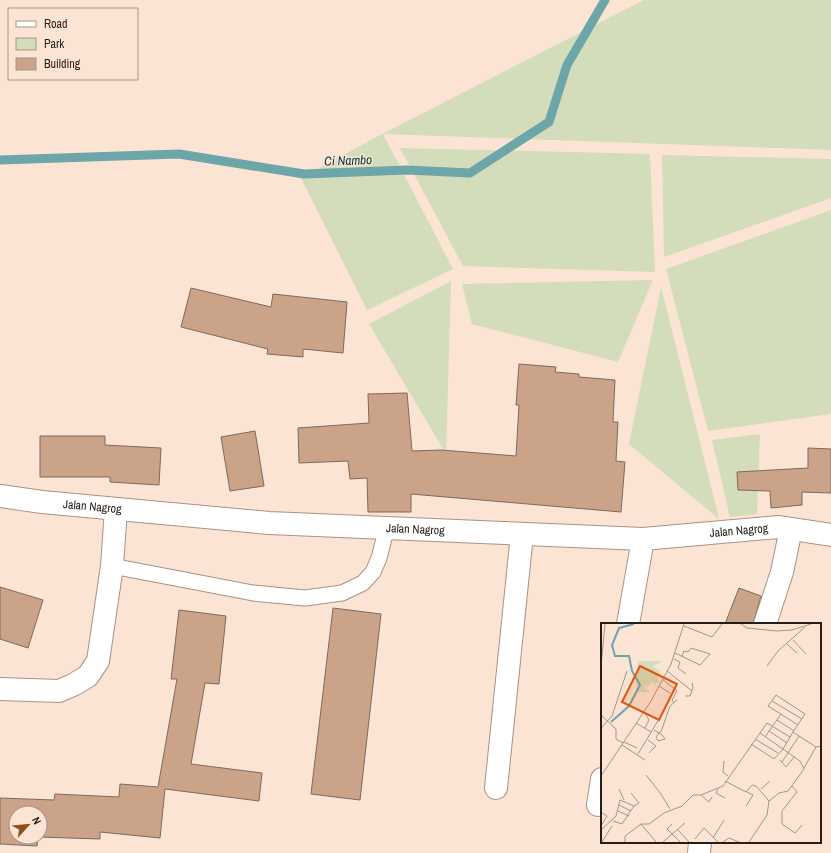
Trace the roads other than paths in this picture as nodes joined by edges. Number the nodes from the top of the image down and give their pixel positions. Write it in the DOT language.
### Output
graph roads {
  1 [pos="6,501"];
  2 [pos="116,509"];
  3 [pos="387,528"];
  4 [pos="791,529"];
  5 [pos="522,534"];
  6 [pos="831,535"];
  7 [pos="643,539"];
  8 [pos="112,566"];
  9 [pos="628,623"];
  10 [pos="765,623"];
  11 [pos="0,689"];
  12 [pos="601,786"];
  13 [pos="496,788"];
  14 [pos="598,805"];
  15 [pos="700,843"];
  16 [pos="699,853"];
  1 -- 2 [label="street, Jalan Nagrog"];
  2 -- 3 [label="street, Jalan Nagrog"];
  2 -- 8 [label="street"];
  3 -- 5 [label="street, Jalan Nagrog"];
  3 -- 8 [label="lane"];
  4 -- 6 [label="street, Jalan Nagrog"];
  4 -- 7 [label="street, Jalan Nagrog"];
  4 -- 10 [label="street"];
  5 -- 7 [label="street, Jalan Nagrog"];
  5 -- 13 [label="street"];
  7 -- 9 [label="street"];
  8 -- 11 [label="street"];
  12 -- 14 [label="street"];
  15 -- 16 [label="street"];
}
